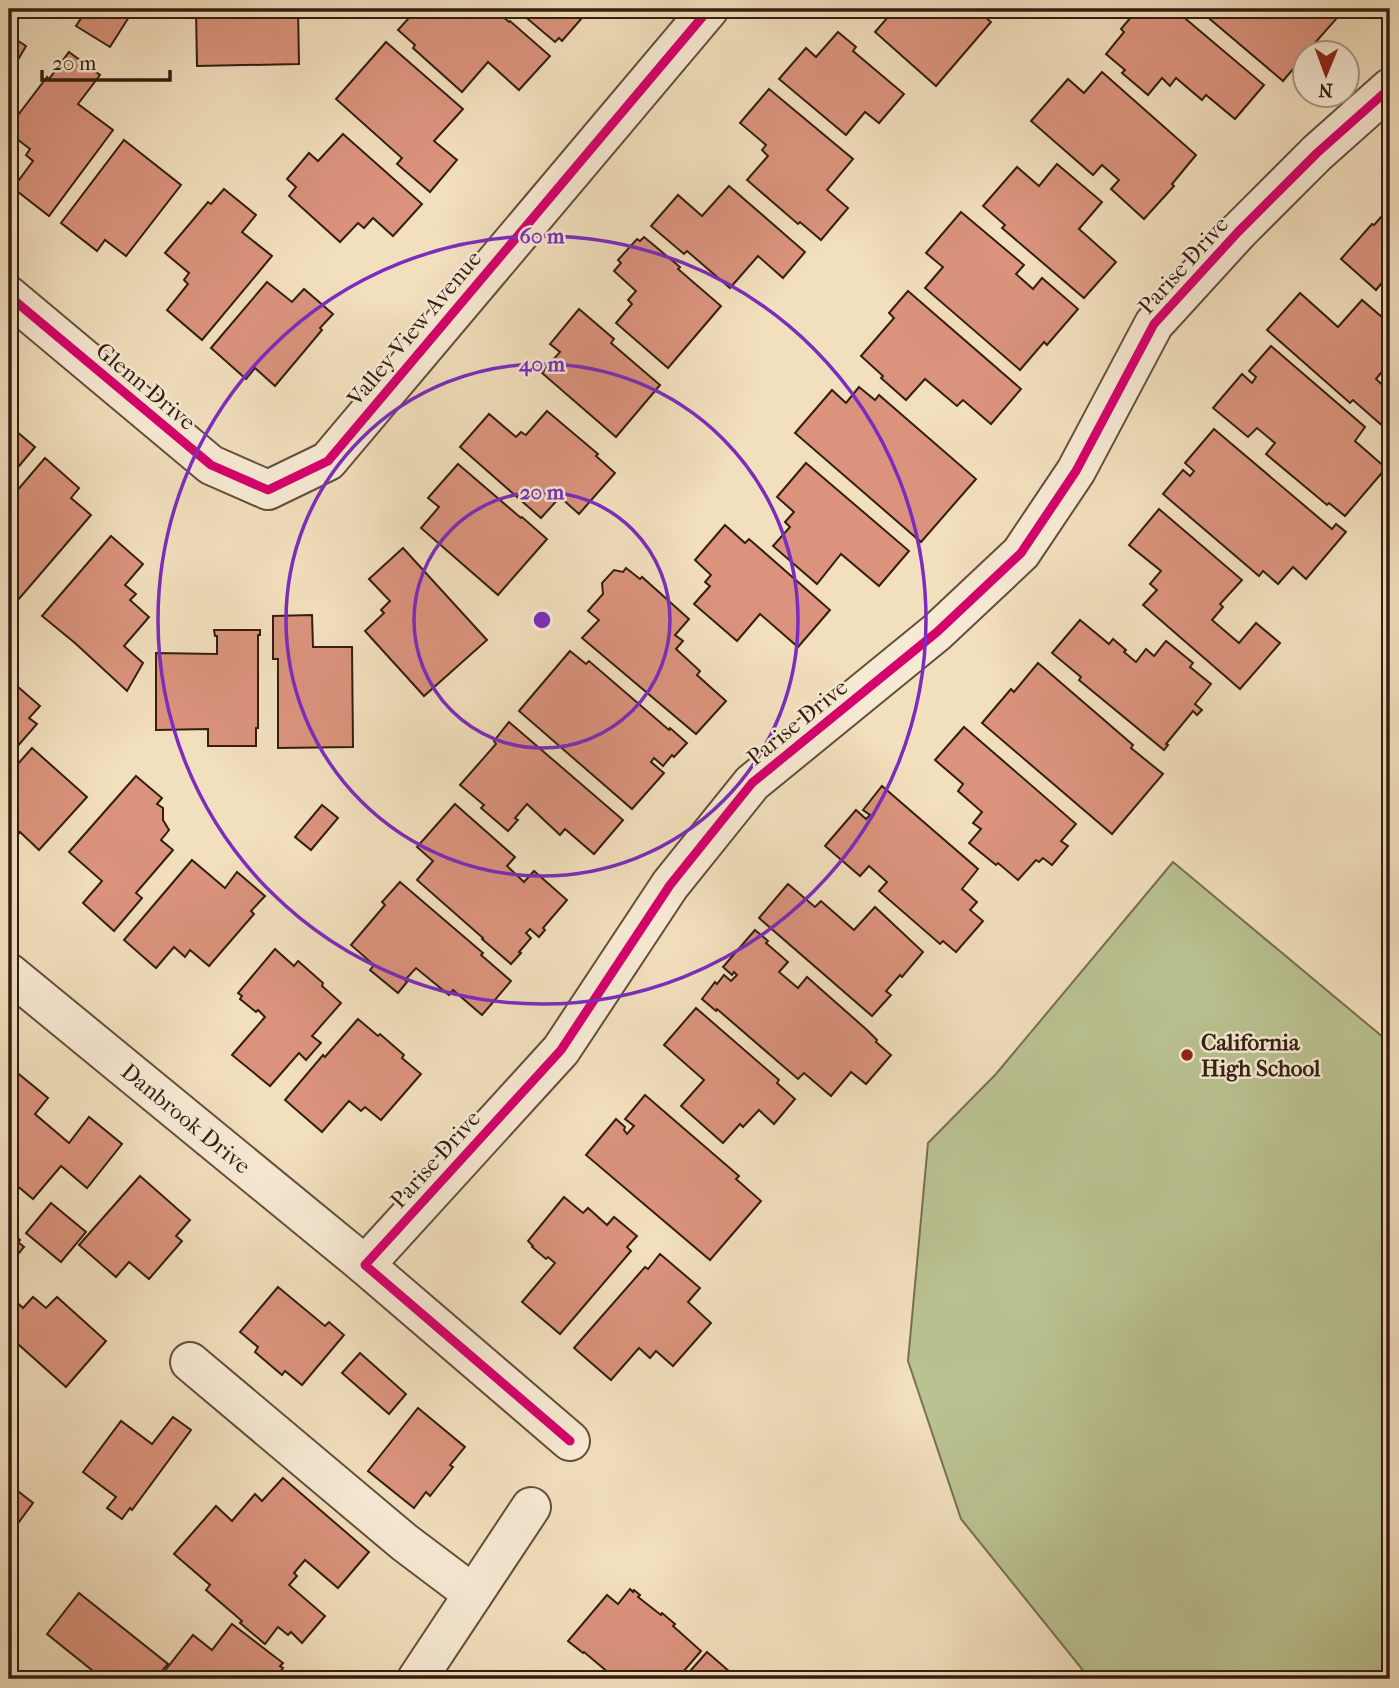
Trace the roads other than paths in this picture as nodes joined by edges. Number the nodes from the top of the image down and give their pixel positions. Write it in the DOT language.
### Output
graph roads {
  1 [pos="709,9"];
  2 [pos="1390,88"];
  3 [pos="9,296"];
  4 [pos="268,490"];
  5 [pos="9,973"];
  6 [pos="365,1265"];
  7 [pos="190,1362"];
  8 [pos="570,1441"];
  9 [pos="531,1507"];
  10 [pos="473,1594"];
  11 [pos="417,1679"];
  1 -- 4 [label="street, Valley View Avenue"];
  2 -- 6 [label="street, Parise Drive"];
  3 -- 4 [label="street, Glenn Drive"];
  5 -- 6 [label="street, Danbrook Drive"];
  6 -- 8 [label="street"];
  7 -- 10 [label="street"];
  9 -- 10 [label="street"];
  10 -- 11 [label="street"];
}
